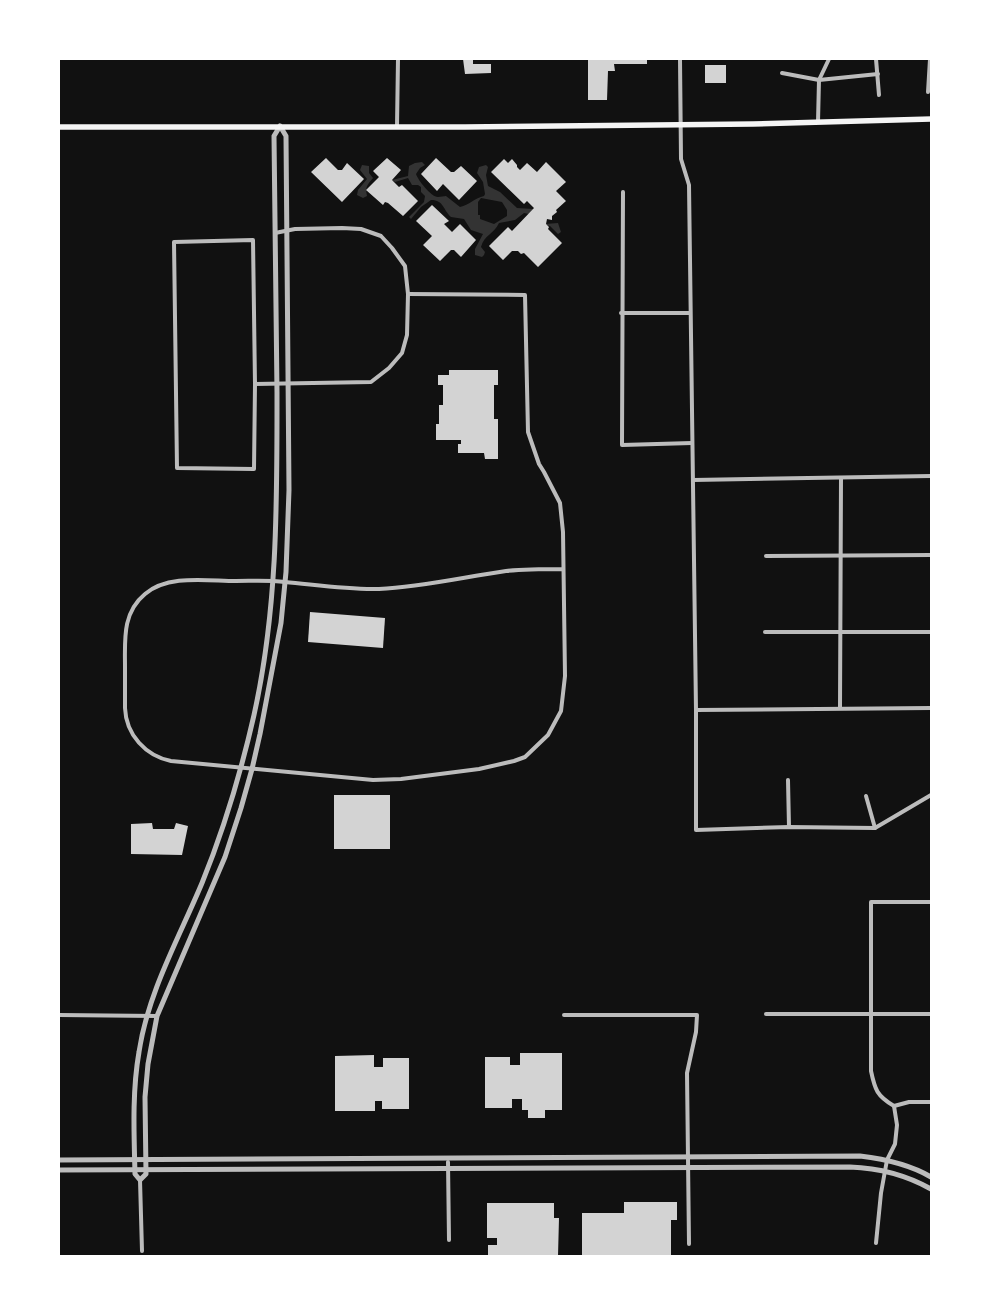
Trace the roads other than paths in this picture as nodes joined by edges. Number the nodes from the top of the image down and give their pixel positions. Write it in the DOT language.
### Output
graph roads {
  1 [pos="398,59"];
  2 [pos="680,59"];
  3 [pos="829,59"];
  4 [pos="876,59"];
  5 [pos="930,59"];
  6 [pos="930,72"];
  7 [pos="782,73"];
  8 [pos="878,74"];
  9 [pos="819,80"];
  10 [pos="928,92"];
  11 [pos="880,95"];
  12 [pos="931,119"];
  13 [pos="818,122"];
  14 [pos="680,124"];
  15 [pos="280,126"];
  16 [pos="398,126"];
  17 [pos="59,127"];
  18 [pos="623,192"];
  19 [pos="286,231"];
  20 [pos="275,233"];
  21 [pos="408,294"];
  22 [pos="621,313"];
  23 [pos="689,314"];
  24 [pos="288,383"];
  25 [pos="255,384"];
  26 [pos="277,384"];
  27 [pos="692,443"];
  28 [pos="931,476"];
  29 [pos="841,478"];
  30 [pos="693,480"];
  31 [pos="931,555"];
  32 [pos="766,556"];
  33 [pos="841,556"];
  34 [pos="563,569"];
  35 [pos="274,581"];
  36 [pos="285,582"];
  37 [pos="841,631"];
  38 [pos="765,632"];
  39 [pos="931,632"];
  40 [pos="840,708"];
  41 [pos="931,708"];
  42 [pos="696,710"];
  43 [pos="240,768"];
  44 [pos="252,769"];
  45 [pos="788,780"];
  46 [pos="866,796"];
  47 [pos="930,796"];
  48 [pos="931,802"];
  49 [pos="789,827"];
  50 [pos="875,828"];
  51 [pos="931,902"];
  52 [pos="766,1014"];
  53 [pos="931,1014"];
  54 [pos="564,1015"];
  55 [pos="872,1015"];
  56 [pos="59,1016"];
  57 [pos="147,1016"];
  58 [pos="157,1016"];
  59 [pos="931,1102"];
  60 [pos="894,1106"];
  61 [pos="688,1156"];
  62 [pos="134,1159"];
  63 [pos="146,1159"];
  64 [pos="59,1160"];
  65 [pos="887,1160"];
  66 [pos="448,1162"];
  67 [pos="688,1168"];
  68 [pos="448,1169"];
  69 [pos="59,1170"];
  70 [pos="135,1170"];
  71 [pos="146,1170"];
  72 [pos="885,1171"];
  73 [pos="931,1177"];
  74 [pos="140,1180"];
  75 [pos="931,1189"];
  76 [pos="449,1240"];
  77 [pos="876,1243"];
  78 [pos="689,1244"];
  79 [pos="142,1251"];
  1 -- 16 [label="street"];
  2 -- 14 [label="street"];
  3 -- 9 [label="street"];
  4 -- 8 [label="street"];
  5 -- 6 [label="street"];
  6 -- 10 [label="street"];
  7 -- 9 [label="street"];
  8 -- 9 [label="street"];
  8 -- 11 [label="street"];
  9 -- 13 [label="street"];
  12 -- 13 [label="main road"];
  13 -- 14 [label="main road"];
  14 -- 16 [label="main road"];
  14 -- 23 [label="street"];
  15 -- 16 [label="main road"];
  15 -- 17 [label="main road"];
  15 -- 19 [label="street"];
  15 -- 20 [label="street"];
  18 -- 22 [label="street"];
  19 -- 20 [label="street"];
  19 -- 21 [label="street"];
  19 -- 24 [label="street"];
  20 -- 26 [label="street"];
  21 -- 24 [label="street"];
  21 -- 34 [label="street"];
  22 -- 23 [label="street"];
  22 -- 27 [label="street"];
  23 -- 27 [label="street"];
  24 -- 26 [label="street"];
  24 -- 36 [label="street"];
  25 -- 25 [label="street"];
  25 -- 26 [label="street"];
  26 -- 35 [label="street"];
  27 -- 30 [label="street"];
  28 -- 29 [label="street"];
  29 -- 30 [label="street"];
  29 -- 33 [label="street"];
  30 -- 42 [label="street"];
  31 -- 33 [label="street"];
  32 -- 33 [label="street"];
  33 -- 37 [label="street"];
  34 -- 36 [label="street"];
  34 -- 44 [label="street"];
  35 -- 36 [label="street"];
  35 -- 43 [label="street"];
  35 -- 43 [label="street"];
  36 -- 44 [label="street"];
  37 -- 38 [label="street"];
  37 -- 39 [label="street"];
  37 -- 40 [label="street"];
  40 -- 41 [label="street"];
  40 -- 42 [label="street"];
  42 -- 49 [label="street"];
  43 -- 44 [label="street"];
  43 -- 57 [label="street"];
  44 -- 58 [label="street"];
  45 -- 49 [label="street"];
  46 -- 50 [label="street"];
  47 -- 48 [label="street"];
  47 -- 50 [label="street"];
  49 -- 50 [label="street"];
  51 -- 55 [label="street"];
  52 -- 55 [label="street"];
  53 -- 55 [label="street"];
  54 -- 61 [label="street"];
  55 -- 60 [label="street"];
  56 -- 57 [label="street"];
  57 -- 58 [label="street"];
  57 -- 62 [label="street"];
  58 -- 63 [label="street"];
  59 -- 60 [label="street"];
  60 -- 65 [label="street"];
  61 -- 63 [label="street"];
  61 -- 65 [label="street"];
  61 -- 67 [label="street"];
  62 -- 63 [label="street"];
  62 -- 64 [label="street"];
  62 -- 70 [label="street"];
  63 -- 71 [label="street"];
  65 -- 72 [label="street"];
  65 -- 73 [label="street"];
  66 -- 68 [label="street"];
  67 -- 68 [label="street"];
  67 -- 72 [label="street"];
  67 -- 78 [label="street"];
  68 -- 71 [label="street"];
  68 -- 76 [label="street"];
  69 -- 70 [label="street"];
  70 -- 71 [label="street"];
  70 -- 74 [label="street"];
  71 -- 74 [label="street"];
  72 -- 75 [label="street"];
  72 -- 77 [label="street"];
  74 -- 79 [label="street"];
}
